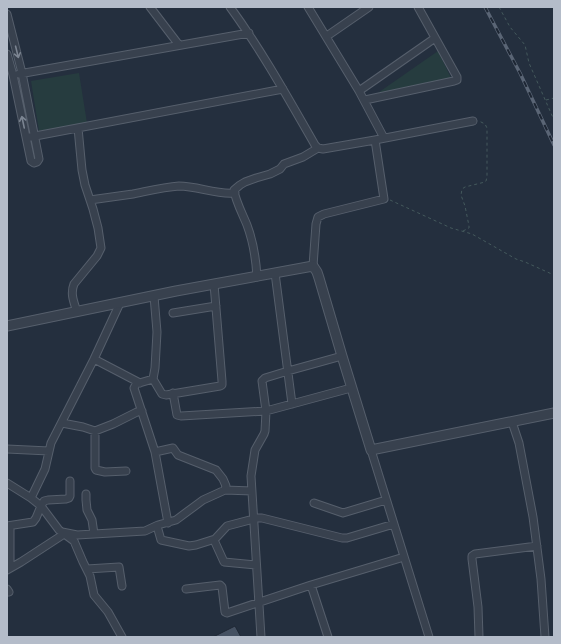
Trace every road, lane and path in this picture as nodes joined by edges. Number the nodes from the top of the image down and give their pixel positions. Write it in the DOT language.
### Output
graph roads {
  1 [pos="150,7"];
  2 [pos="230,7"];
  3 [pos="308,7"];
  4 [pos="369,7"];
  5 [pos="418,7"];
  6 [pos="499,7"];
  7 [pos="7,14"];
  8 [pos="249,33"];
  9 [pos="327,36"];
  10 [pos="435,38"];
  11 [pos="179,45"];
  12 [pos="7,54"];
  13 [pos="22,73"];
  14 [pos="13,75"];
  15 [pos="283,89"];
  16 [pos="359,91"];
  17 [pos="554,98"];
  18 [pos="365,100"];
  19 [pos="546,100"];
  20 [pos="554,120"];
  21 [pos="473,121"];
  22 [pos="78,128"];
  23 [pos="34,137"];
  24 [pos="26,138"];
  25 [pos="384,138"];
  26 [pos="375,140"];
  27 [pos="318,148"];
  28 [pos="235,193"];
  29 [pos="384,199"];
  30 [pos="90,200"];
  31 [pos="463,231"];
  32 [pos="312,266"];
  33 [pos="275,273"];
  34 [pos="554,275"];
  35 [pos="257,276"];
  36 [pos="214,284"];
  37 [pos="154,296"];
  38 [pos="120,303"];
  39 [pos="216,306"];
  40 [pos="77,312"];
  41 [pos="173,312"];
  42 [pos="7,326"];
  43 [pos="342,356"];
  44 [pos="94,359"];
  45 [pos="288,371"];
  46 [pos="153,379"];
  47 [pos="140,382"];
  48 [pos="352,388"];
  49 [pos="173,393"];
  50 [pos="292,404"];
  51 [pos="142,411"];
  52 [pos="266,411"];
  53 [pos="554,413"];
  54 [pos="512,422"];
  55 [pos="62,423"];
  56 [pos="95,431"];
  57 [pos="7,449"];
  58 [pos="49,450"];
  59 [pos="371,450"];
  60 [pos="155,452"];
  61 [pos="126,471"];
  62 [pos="70,481"];
  63 [pos="7,483"];
  64 [pos="225,490"];
  65 [pos="252,492"];
  66 [pos="86,494"];
  67 [pos="31,498"];
  68 [pos="386,500"];
  69 [pos="314,503"];
  70 [pos="41,506"];
  71 [pos="254,518"];
  72 [pos="168,523"];
  73 [pos="394,524"];
  74 [pos="8,526"];
  75 [pos="157,526"];
  76 [pos="63,533"];
  77 [pos="94,534"];
  78 [pos="214,540"];
  79 [pos="537,546"];
  80 [pos="404,557"];
  81 [pos="256,565"];
  82 [pos="9,569"];
  83 [pos="87,569"];
  84 [pos="311,585"];
  85 [pos="122,586"];
  86 [pos="186,589"];
  87 [pos="258,603"];
  88 [pos="122,637"];
  89 [pos="261,637"];
  90 [pos="328,637"];
  91 [pos="429,637"];
  92 [pos="479,637"];
  93 [pos="545,637"];
  1 -- 11 [label="street"];
  2 -- 8 [label="street"];
  3 -- 9 [label="street"];
  4 -- 9 [label="street"];
  5 -- 10 [label="street"];
  6 -- 19 [label="path"];
  7 -- 13 [label="street, one-way"];
  8 -- 11 [label="street"];
  8 -- 15 [label="street"];
  9 -- 16 [label="street"];
  10 -- 16 [label="street"];
  10 -- 18 [label="street"];
  11 -- 13 [label="street"];
  12 -- 14 [label="street"];
  13 -- 14 [label="street"];
  13 -- 23 [label="street"];
  24 -- 14 [label="street, one-way"];
  15 -- 22 [label="street"];
  15 -- 27 [label="street"];
  16 -- 18 [label="street"];
  17 -- 19 [label="path"];
  18 -- 25 [label="street"];
  19 -- 20 [label="path"];
  21 -- 25 [label="street"];
  21 -- 31 [label="path"];
  22 -- 23 [label="street"];
  22 -- 30 [label="street"];
  23 -- 24 [label="street"];
  23 -- 24 [label="street"];
  25 -- 26 [label="street"];
  26 -- 27 [label="street"];
  26 -- 29 [label="street"];
  27 -- 28 [label="street"];
  28 -- 30 [label="street"];
  28 -- 35 [label="street"];
  29 -- 31 [label="path"];
  29 -- 32 [label="street"];
  30 -- 40 [label="street"];
  31 -- 34 [label="path"];
  32 -- 33 [label="street"];
  32 -- 43 [label="street"];
  33 -- 35 [label="street"];
  33 -- 45 [label="street"];
  35 -- 36 [label="street"];
  36 -- 37 [label="street"];
  36 -- 39 [label="street"];
  37 -- 38 [label="street"];
  37 -- 46 [label="street"];
  38 -- 40 [label="street"];
  38 -- 44 [label="street"];
  39 -- 41 [label="street"];
  39 -- 49 [label="street"];
  40 -- 42 [label="street"];
  43 -- 45 [label="street"];
  43 -- 48 [label="street"];
  44 -- 47 [label="street"];
  44 -- 55 [label="street"];
  45 -- 50 [label="street"];
  45 -- 52 [label="street"];
  46 -- 47 [label="street"];
  46 -- 49 [label="street"];
  47 -- 51 [label="street"];
  48 -- 50 [label="street"];
  48 -- 59 [label="street"];
  49 -- 52 [label="street"];
  50 -- 52 [label="street"];
  51 -- 56 [label="street"];
  51 -- 60 [label="street"];
  52 -- 65 [label="street"];
  53 -- 54 [label="street"];
  54 -- 59 [label="street"];
  54 -- 79 [label="street"];
  55 -- 56 [label="street"];
  55 -- 58 [label="street"];
  56 -- 61 [label="street"];
  57 -- 58 [label="street"];
  58 -- 67 [label="street"];
  59 -- 68 [label="street"];
  60 -- 64 [label="street"];
  60 -- 72 [label="street"];
  62 -- 70 [label="street"];
  63 -- 67 [label="street"];
  64 -- 65 [label="street"];
  64 -- 72 [label="street"];
  65 -- 71 [label="street"];
  66 -- 77 [label="street"];
  67 -- 70 [label="street"];
  68 -- 69 [label="street"];
  68 -- 73 [label="street"];
  70 -- 74 [label="street"];
  70 -- 76 [label="street"];
  71 -- 73 [label="street"];
  71 -- 78 [label="street"];
  71 -- 81 [label="street"];
  72 -- 75 [label="street"];
  73 -- 80 [label="street"];
  74 -- 82 [label="street"];
  75 -- 77 [label="street"];
  75 -- 78 [label="street"];
  76 -- 77 [label="street"];
  76 -- 82 [label="street"];
  76 -- 83 [label="street"];
  78 -- 81 [label="street"];
  79 -- 92 [label="street"];
  79 -- 93 [label="street"];
  80 -- 84 [label="street"];
  80 -- 91 [label="street"];
  81 -- 87 [label="street"];
  83 -- 85 [label="street"];
  83 -- 88 [label="street"];
  84 -- 87 [label="street"];
  84 -- 90 [label="street"];
  86 -- 87 [label="street"];
  87 -- 89 [label="street"];
}
